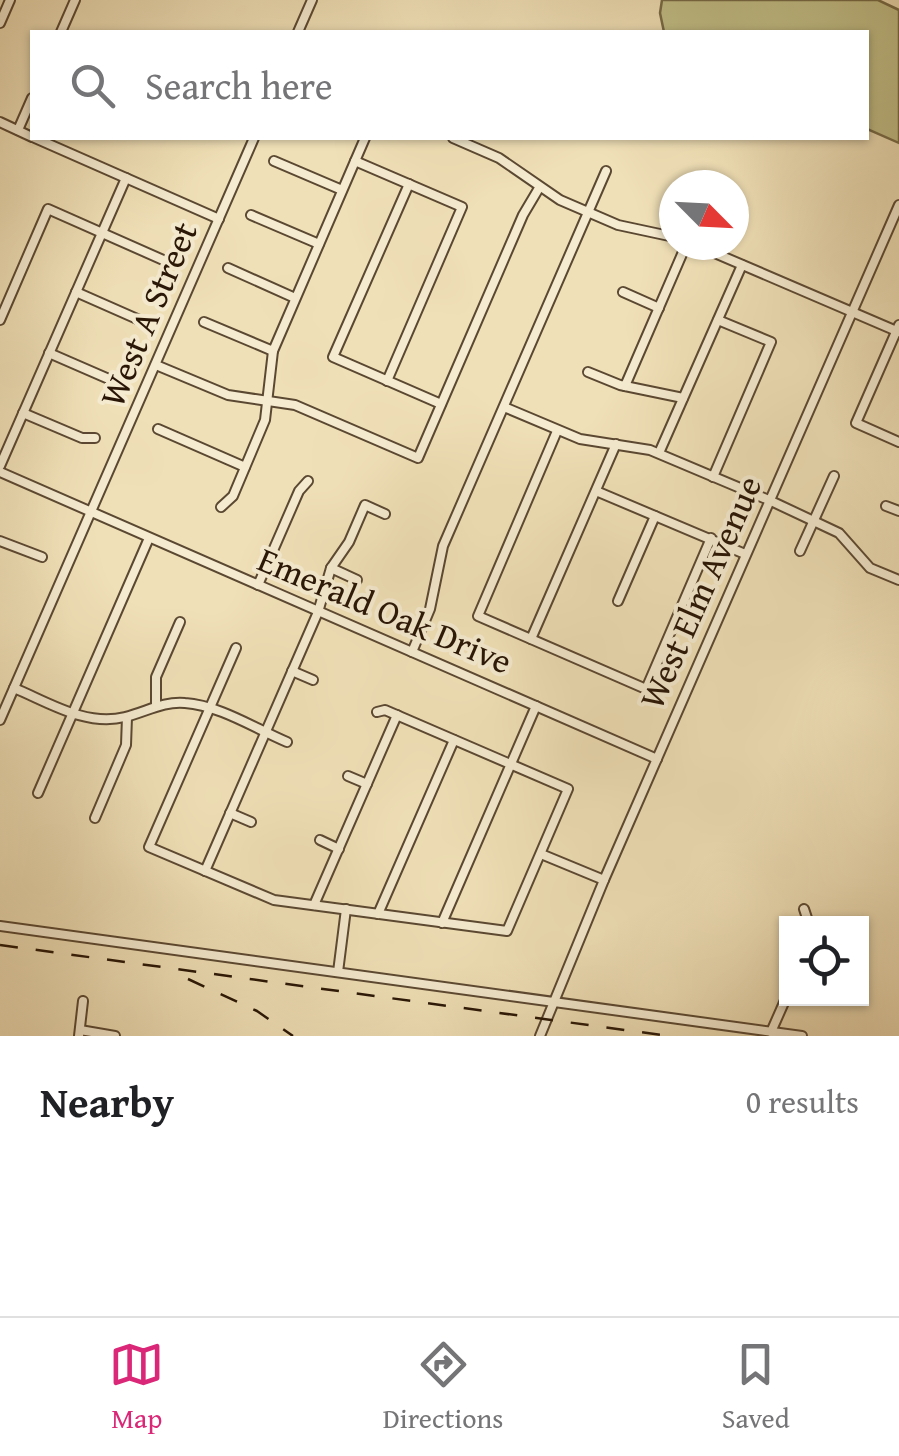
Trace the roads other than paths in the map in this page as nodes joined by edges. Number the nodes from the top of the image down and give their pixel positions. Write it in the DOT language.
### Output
graph roads {
  1 [pos="10,0"];
  2 [pos="75,0"];
  3 [pos="312,0"];
  4 [pos="0,23"];
  5 [pos="62,30"];
  6 [pos="299,30"];
  7 [pos="30,103"];
  8 [pos="0,122"];
  9 [pos="18,130"];
  10 [pos="30,135"];
  11 [pos="41,140"];
  12 [pos="253,140"];
  13 [pos="364,140"];
  14 [pos="458,140"];
  15 [pos="355,160"];
  16 [pos="274,161"];
  17 [pos="606,172"];
  18 [pos="126,178"];
  19 [pos="409,184"];
  20 [pos="539,188"];
  21 [pos="342,190"];
  22 [pos="899,205"];
  23 [pos="588,212"];
  24 [pos="251,214"];
  25 [pos="219,219"];
  26 [pos="102,232"];
  27 [pos="659,235"];
  28 [pos="319,244"];
  29 [pos="679,260"];
  30 [pos="730,260"];
  31 [pos="170,263"];
  32 [pos="742,265"];
  33 [pos="228,268"];
  34 [pos="76,292"];
  35 [pos="624,292"];
  36 [pos="296,298"];
  37 [pos="658,308"];
  38 [pos="852,312"];
  39 [pos="0,320"];
  40 [pos="718,320"];
  41 [pos="144,322"];
  42 [pos="204,322"];
  43 [pos="898,329"];
  44 [pos="273,352"];
  45 [pos="50,353"];
  46 [pos="156,365"];
  47 [pos="588,372"];
  48 [pos="387,381"];
  49 [pos="118,383"];
  50 [pos="624,386"];
  51 [pos="683,398"];
  52 [pos="269,399"];
  53 [pos="440,404"];
  54 [pos="504,407"];
  55 [pos="24,413"];
  56 [pos="158,429"];
  57 [pos="558,431"];
  58 [pos="95,438"];
  59 [pos="899,442"];
  60 [pos="616,444"];
  61 [pos="659,453"];
  62 [pos="245,467"];
  63 [pos="0,469"];
  64 [pos="834,476"];
  65 [pos="713,477"];
  66 [pos="308,481"];
  67 [pos="596,490"];
  68 [pos="770,502"];
  69 [pos="886,506"];
  70 [pos="222,508"];
  71 [pos="899,511"];
  72 [pos="91,512"];
  73 [pos="385,514"];
  74 [pos="655,516"];
  75 [pos="814,522"];
  76 [pos="150,538"];
  77 [pos="711,538"];
  78 [pos="0,541"];
  79 [pos="800,551"];
  80 [pos="745,554"];
  81 [pos="42,557"];
  82 [pos="331,568"];
  83 [pos="357,580"];
  84 [pos="899,580"];
  85 [pos="258,585"];
  86 [pos="618,601"];
  87 [pos="318,612"];
  88 [pos="180,622"];
  89 [pos="532,639"];
  90 [pos="236,648"];
  91 [pos="412,652"];
  92 [pos="292,671"];
  93 [pos="313,680"];
  94 [pos="14,688"];
  95 [pos="156,706"];
  96 [pos="536,706"];
  97 [pos="210,709"];
  98 [pos="377,712"];
  99 [pos="73,713"];
  100 [pos="397,715"];
  101 [pos="126,717"];
  102 [pos="0,720"];
  103 [pos="265,733"];
  104 [pos="454,740"];
  105 [pos="286,742"];
  106 [pos="657,758"];
  107 [pos="511,764"];
  108 [pos="348,776"];
  109 [pos="367,784"];
  110 [pos="38,793"];
  111 [pos="230,813"];
  112 [pos="94,818"];
  113 [pos="252,822"];
  114 [pos="320,840"];
  115 [pos="339,849"];
  116 [pos="541,854"];
  117 [pos="205,871"];
  118 [pos="604,880"];
  119 [pos="314,905"];
  120 [pos="804,909"];
  121 [pos="346,910"];
  122 [pos="378,914"];
  123 [pos="806,916"];
  124 [pos="442,922"];
  125 [pos="0,926"];
  126 [pos="338,972"];
  127 [pos="84,1001"];
  128 [pos="552,1002"];
  129 [pos="782,1006"];
  130 [pos="771,1032"];
  131 [pos="80,1033"];
  132 [pos="115,1036"];
  133 [pos="537,1036"];
  134 [pos="802,1036"];
  1 -- 4 [label="street"];
  2 -- 5 [label="street"];
  3 -- 6 [label="street"];
  7 -- 9 [label="street"];
  8 -- 9 [label="street"];
  9 -- 10 [label="street"];
  11 -- 18 [label="street"];
  12 -- 25 [label="street, West A Street"];
  13 -- 15 [label="street"];
  14 -- 20 [label="street"];
  15 -- 19 [label="street"];
  15 -- 21 [label="street"];
  16 -- 21 [label="street"];
  17 -- 23 [label="street"];
  18 -- 25 [label="street"];
  18 -- 26 [label="street"];
  19 -- 48 [label="street"];
  19 -- 48 [label="street"];
  20 -- 23 [label="street"];
  20 -- 53 [label="street"];
  21 -- 28 [label="street"];
  22 -- 38 [label="street, West Elm Avenue"];
  23 -- 27 [label="street"];
  23 -- 54 [label="street"];
  24 -- 28 [label="street"];
  25 -- 46 [label="street, West A Street"];
  26 -- 31 [label="street"];
  26 -- 34 [label="street"];
  26 -- 39 [label="street"];
  28 -- 36 [label="street"];
  29 -- 37 [label="street"];
  30 -- 32 [label="street"];
  32 -- 38 [label="street"];
  32 -- 40 [label="street"];
  33 -- 36 [label="street"];
  34 -- 41 [label="street"];
  34 -- 45 [label="street"];
  35 -- 37 [label="street"];
  36 -- 44 [label="street"];
  37 -- 50 [label="street"];
  38 -- 43 [label="street"];
  38 -- 68 [label="street, West Elm Avenue"];
  40 -- 51 [label="street"];
  40 -- 65 [label="street"];
  42 -- 44 [label="street"];
  43 -- 59 [label="street"];
  44 -- 52 [label="street"];
  45 -- 49 [label="street"];
  45 -- 55 [label="street"];
  46 -- 52 [label="street"];
  46 -- 72 [label="street, West A Street"];
  47 -- 50 [label="street"];
  48 -- 53 [label="street"];
  50 -- 51 [label="street"];
  51 -- 61 [label="street"];
  52 -- 53 [label="street"];
  52 -- 62 [label="street"];
  54 -- 57 [label="street"];
  54 -- 91 [label="street"];
  55 -- 58 [label="street"];
  55 -- 63 [label="street"];
  56 -- 62 [label="street"];
  57 -- 60 [label="street"];
  57 -- 89 [label="street"];
  60 -- 61 [label="street"];
  60 -- 67 [label="street"];
  61 -- 65 [label="street"];
  62 -- 70 [label="street"];
  63 -- 72 [label="street, Emerald Oak Drive"];
  64 -- 75 [label="street"];
  65 -- 68 [label="street"];
  66 -- 85 [label="street"];
  67 -- 74 [label="street"];
  67 -- 89 [label="street"];
  68 -- 75 [label="street"];
  68 -- 80 [label="street, West Elm Avenue"];
  69 -- 71 [label="street"];
  72 -- 76 [label="street, Emerald Oak Drive"];
  72 -- 94 [label="street, West A Street"];
  73 -- 82 [label="street"];
  74 -- 77 [label="street"];
  74 -- 86 [label="street"];
  75 -- 79 [label="street"];
  75 -- 84 [label="street"];
  76 -- 85 [label="street, Emerald Oak Drive"];
  76 -- 99 [label="street"];
  77 -- 80 [label="street"];
  77 -- 89 [label="street"];
  78 -- 81 [label="street"];
  80 -- 106 [label="street, West Elm Avenue"];
  82 -- 83 [label="street"];
  82 -- 87 [label="street"];
  85 -- 87 [label="street, Emerald Oak Drive"];
  87 -- 91 [label="street, Emerald Oak Drive"];
  87 -- 92 [label="street"];
  88 -- 95 [label="street"];
  90 -- 97 [label="street"];
  91 -- 96 [label="street, Emerald Oak Drive"];
  92 -- 93 [label="street"];
  92 -- 103 [label="street"];
  94 -- 99 [label="street"];
  94 -- 102 [label="street, West A Street"];
  95 -- 97 [label="street"];
  95 -- 101 [label="street"];
  96 -- 106 [label="street, Emerald Oak Drive"];
  96 -- 107 [label="street"];
  97 -- 103 [label="street"];
  97 -- 117 [label="street"];
  98 -- 100 [label="street"];
  99 -- 101 [label="street"];
  99 -- 110 [label="street"];
  100 -- 104 [label="street"];
  100 -- 109 [label="street"];
  101 -- 112 [label="street"];
  103 -- 105 [label="street"];
  103 -- 111 [label="street"];
  104 -- 107 [label="street"];
  104 -- 122 [label="street"];
  106 -- 118 [label="street, West Elm Avenue"];
  107 -- 116 [label="street"];
  107 -- 124 [label="street"];
  108 -- 109 [label="street"];
  109 -- 115 [label="street"];
  111 -- 113 [label="street"];
  111 -- 117 [label="street"];
  114 -- 115 [label="street"];
  115 -- 119 [label="street"];
  116 -- 118 [label="street"];
  116 -- 124 [label="street"];
  117 -- 119 [label="street"];
  118 -- 128 [label="street, West Elm Avenue"];
  119 -- 121 [label="street"];
  120 -- 123 [label="street"];
  121 -- 122 [label="street"];
  121 -- 126 [label="street"];
  122 -- 124 [label="street"];
  125 -- 126 [label="street"];
  126 -- 128 [label="street"];
  127 -- 131 [label="street"];
  128 -- 130 [label="street"];
  128 -- 133 [label="street, West Elm Avenue"];
  129 -- 130 [label="street"];
  130 -- 134 [label="street"];
  131 -- 132 [label="street"];
}
